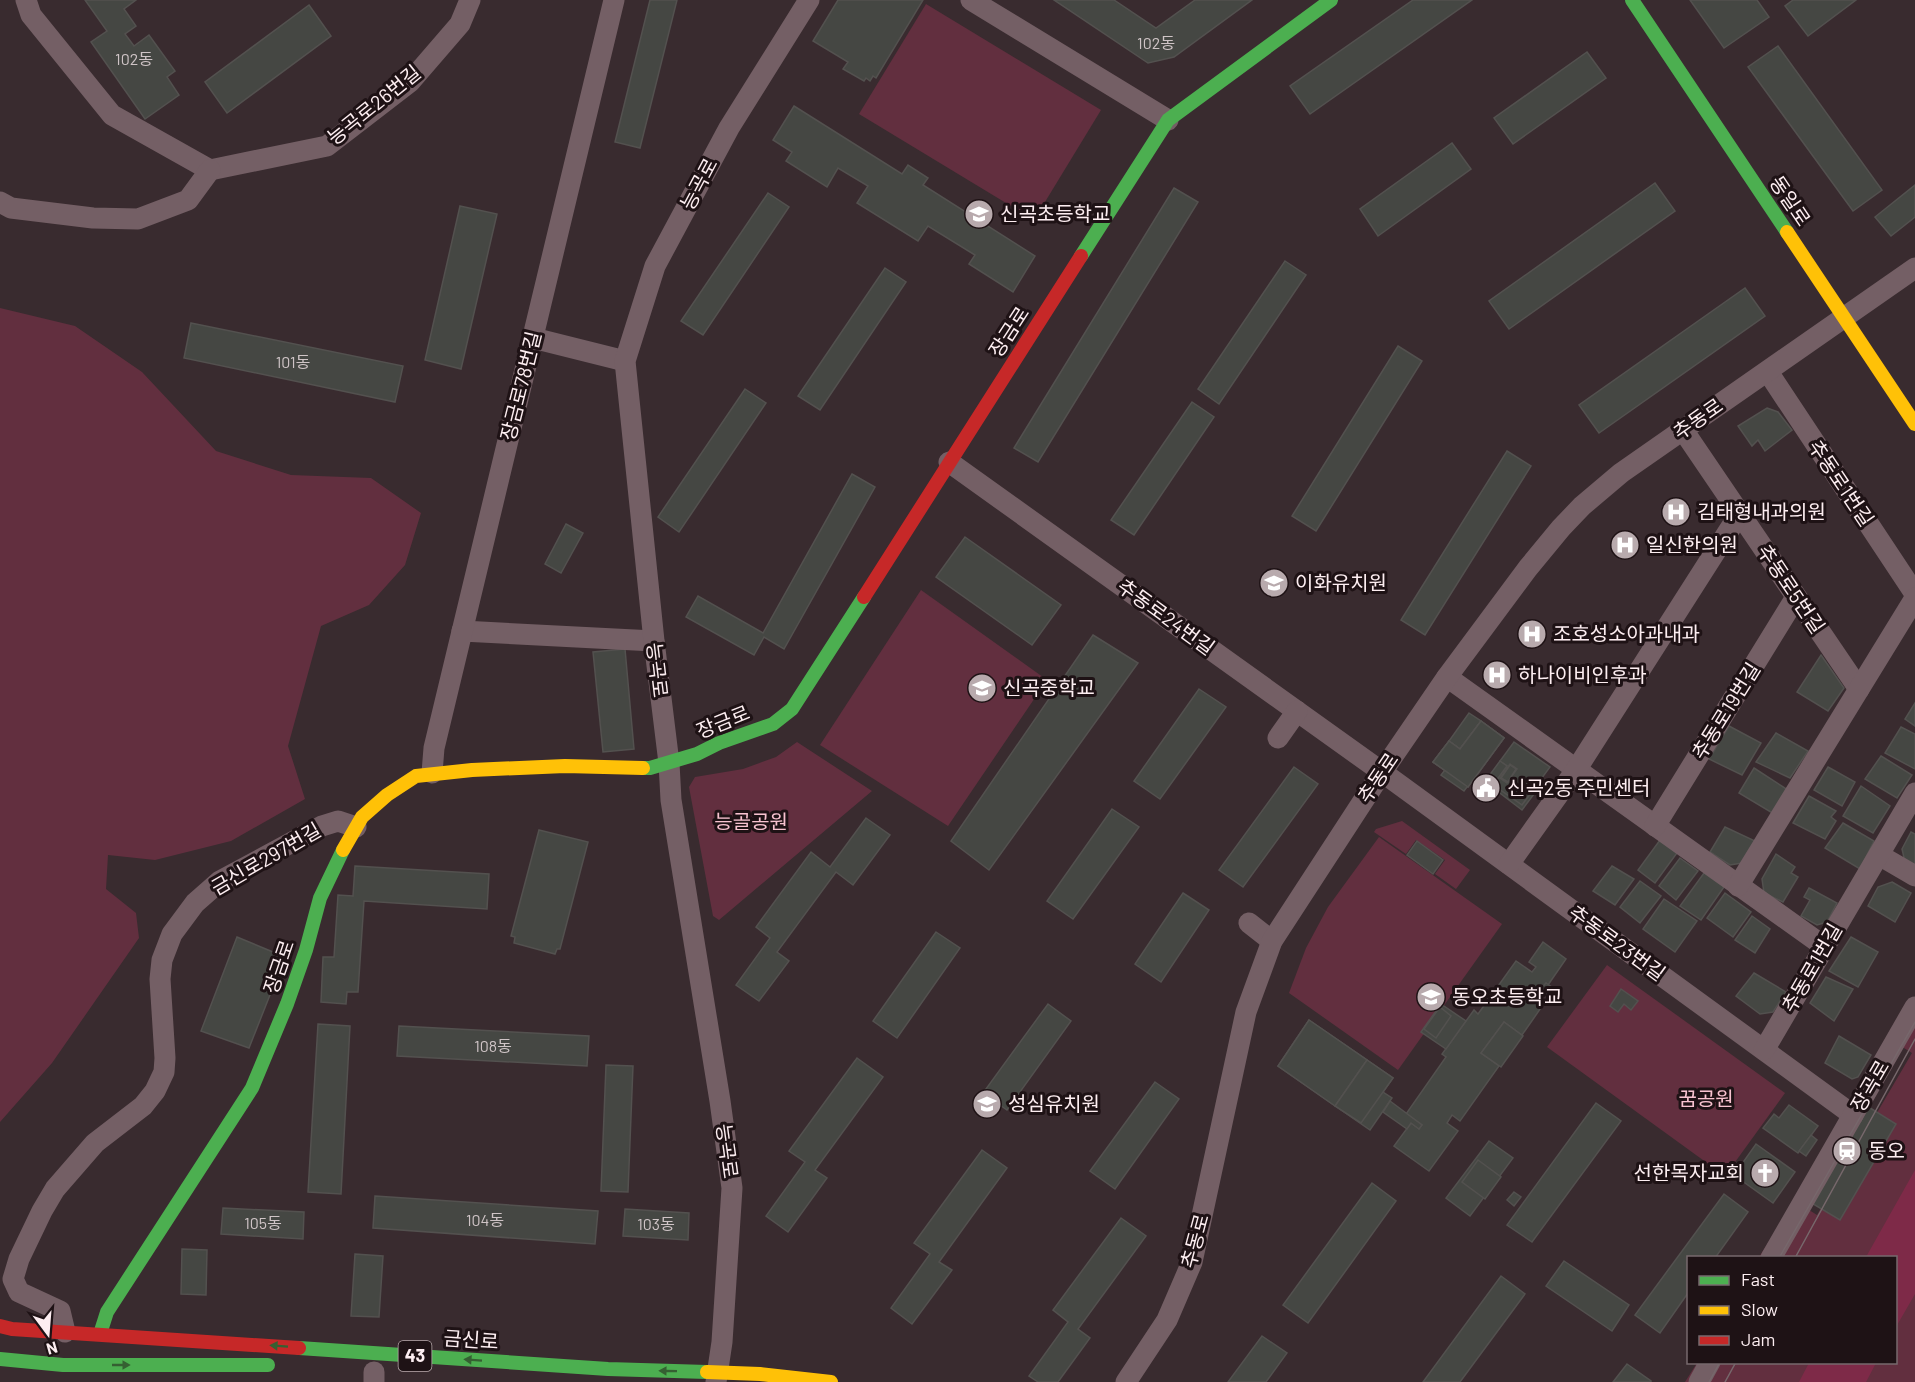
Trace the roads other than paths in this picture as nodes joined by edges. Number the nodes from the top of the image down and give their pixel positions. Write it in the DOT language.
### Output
graph roads {
  1 [pos="26,0"];
  2 [pos="470,0"];
  3 [pos="615,0"];
  4 [pos="809,0"];
  5 [pos="971,0"];
  6 [pos="1331,0"];
  7 [pos="1632,0"];
  8 [pos="1168,120"];
  9 [pos="210,170"];
  10 [pos="0,202"];
  11 [pos="1915,268"];
  12 [pos="1844,318"];
  13 [pos="533,338"];
  14 [pos="625,361"];
  15 [pos="1768,372"];
  16 [pos="1915,424"];
  17 [pos="1683,430"];
  18 [pos="949,462"];
  19 [pos="1740,513"];
  20 [pos="1915,596"];
  21 [pos="1797,597"];
  22 [pos="462,631"];
  23 [pos="654,641"];
  24 [pos="1447,678"];
  25 [pos="1859,689"];
  26 [pos="1297,711"];
  27 [pos="1278,738"];
  28 [pos="669,763"];
  29 [pos="1576,770"];
  30 [pos="1382,772"];
  31 [pos="432,773"];
  32 [pos="1915,793"];
  33 [pos="1655,826"];
  34 [pos="356,827"];
  35 [pos="1879,855"];
  36 [pos="1509,864"];
  37 [pos="1915,876"];
  38 [pos="1738,886"];
  39 [pos="1249,923"];
  40 [pos="1272,941"];
  41 [pos="1825,947"];
  42 [pos="1915,1007"];
  43 [pos="1764,1050"];
  44 [pos="1853,1115"];
  45 [pos="1771,1256"];
  46 [pos="0,1326"];
  47 [pos="81,1332"];
  48 [pos="0,1359"];
  49 [pos="1709,1364"];
  50 [pos="284,1366"];
  51 [pos="255,1373"];
  52 [pos="62,1374"];
  53 [pos="716,1377"];
  54 [pos="831,1382"];
  55 [pos="1126,1382"];
  56 [pos="1699,1382"];
  1 -- 9 [label="street"];
  2 -- 9 [label="street, 능곡로26번길"];
  3 -- 13 [label="street, 장금로78번길"];
  4 -- 14 [label="street, 능곡로"];
  5 -- 8 [label="street"];
  6 -- 8 [label="street, 장금로"];
  7 -- 12 [label="street, 동일로"];
  8 -- 18 [label="street, 장금로"];
  9 -- 10 [label="street"];
  11 -- 12 [label="street, 추동로"];
  12 -- 15 [label="street, 추동로"];
  12 -- 16 [label="street, 동일로"];
  13 -- 14 [label="street"];
  13 -- 22 [label="street, 장금로78번길"];
  14 -- 23 [label="street, 능곡로"];
  15 -- 17 [label="street, 추동로"];
  15 -- 20 [label="street, 추동로1번길"];
  17 -- 19 [label="street, 추동로5번길"];
  17 -- 24 [label="street, 추동로"];
  18 -- 26 [label="street, 추동로24번길"];
  18 -- 28 [label="street, 장금로"];
  19 -- 21 [label="street, 추동로5번길"];
  19 -- 29 [label="street"];
  20 -- 25 [label="street"];
  21 -- 25 [label="street, 추동로5번길"];
  21 -- 33 [label="street, 추동로19번길"];
  22 -- 23 [label="street"];
  22 -- 31 [label="street, 장금로78번길"];
  23 -- 28 [label="street, 능곡로"];
  24 -- 29 [label="street"];
  24 -- 30 [label="street, 추동로"];
  25 -- 38 [label="street"];
  26 -- 27 [label="street"];
  26 -- 30 [label="street, 추동로24번길"];
  28 -- 31 [label="street, 장금로"];
  28 -- 53 [label="street, 능곡로"];
  29 -- 33 [label="street"];
  29 -- 36 [label="street"];
  30 -- 36 [label="street, 추동로23번길"];
  30 -- 40 [label="street, 추동로"];
  31 -- 34 [label="street, 장금로"];
  32 -- 35 [label="street, 추동로1번길"];
  33 -- 38 [label="street"];
  34 -- 47 [label="street, 장금로"];
  34 -- 47 [label="street, 금신로297번길"];
  35 -- 37 [label="street"];
  35 -- 41 [label="street, 추동로1번길"];
  36 -- 43 [label="street, 추동로23번길"];
  38 -- 41 [label="street"];
  39 -- 40 [label="street"];
  40 -- 55 [label="street, 추동로"];
  41 -- 43 [label="street, 추동로1번길"];
  42 -- 44 [label="street, 장곡로"];
  43 -- 44 [label="street, 추동로23번길"];
  44 -- 45 [label="street, 장곡로"];
  46 -- 47 [label="street, 금신로 / 43"];
  47 -- 52 [label="street"];
  53 -- 47 [label="street, 금신로 / 43, one-way"];
  48 -- 52 [label="street"];
  49 -- 56 [label="street"];
  50 -- 51 [label="street"];
  52 -- 51 [label="street, one-way"];
  53 -- 54 [label="street, 금신로 / 43"];
}
